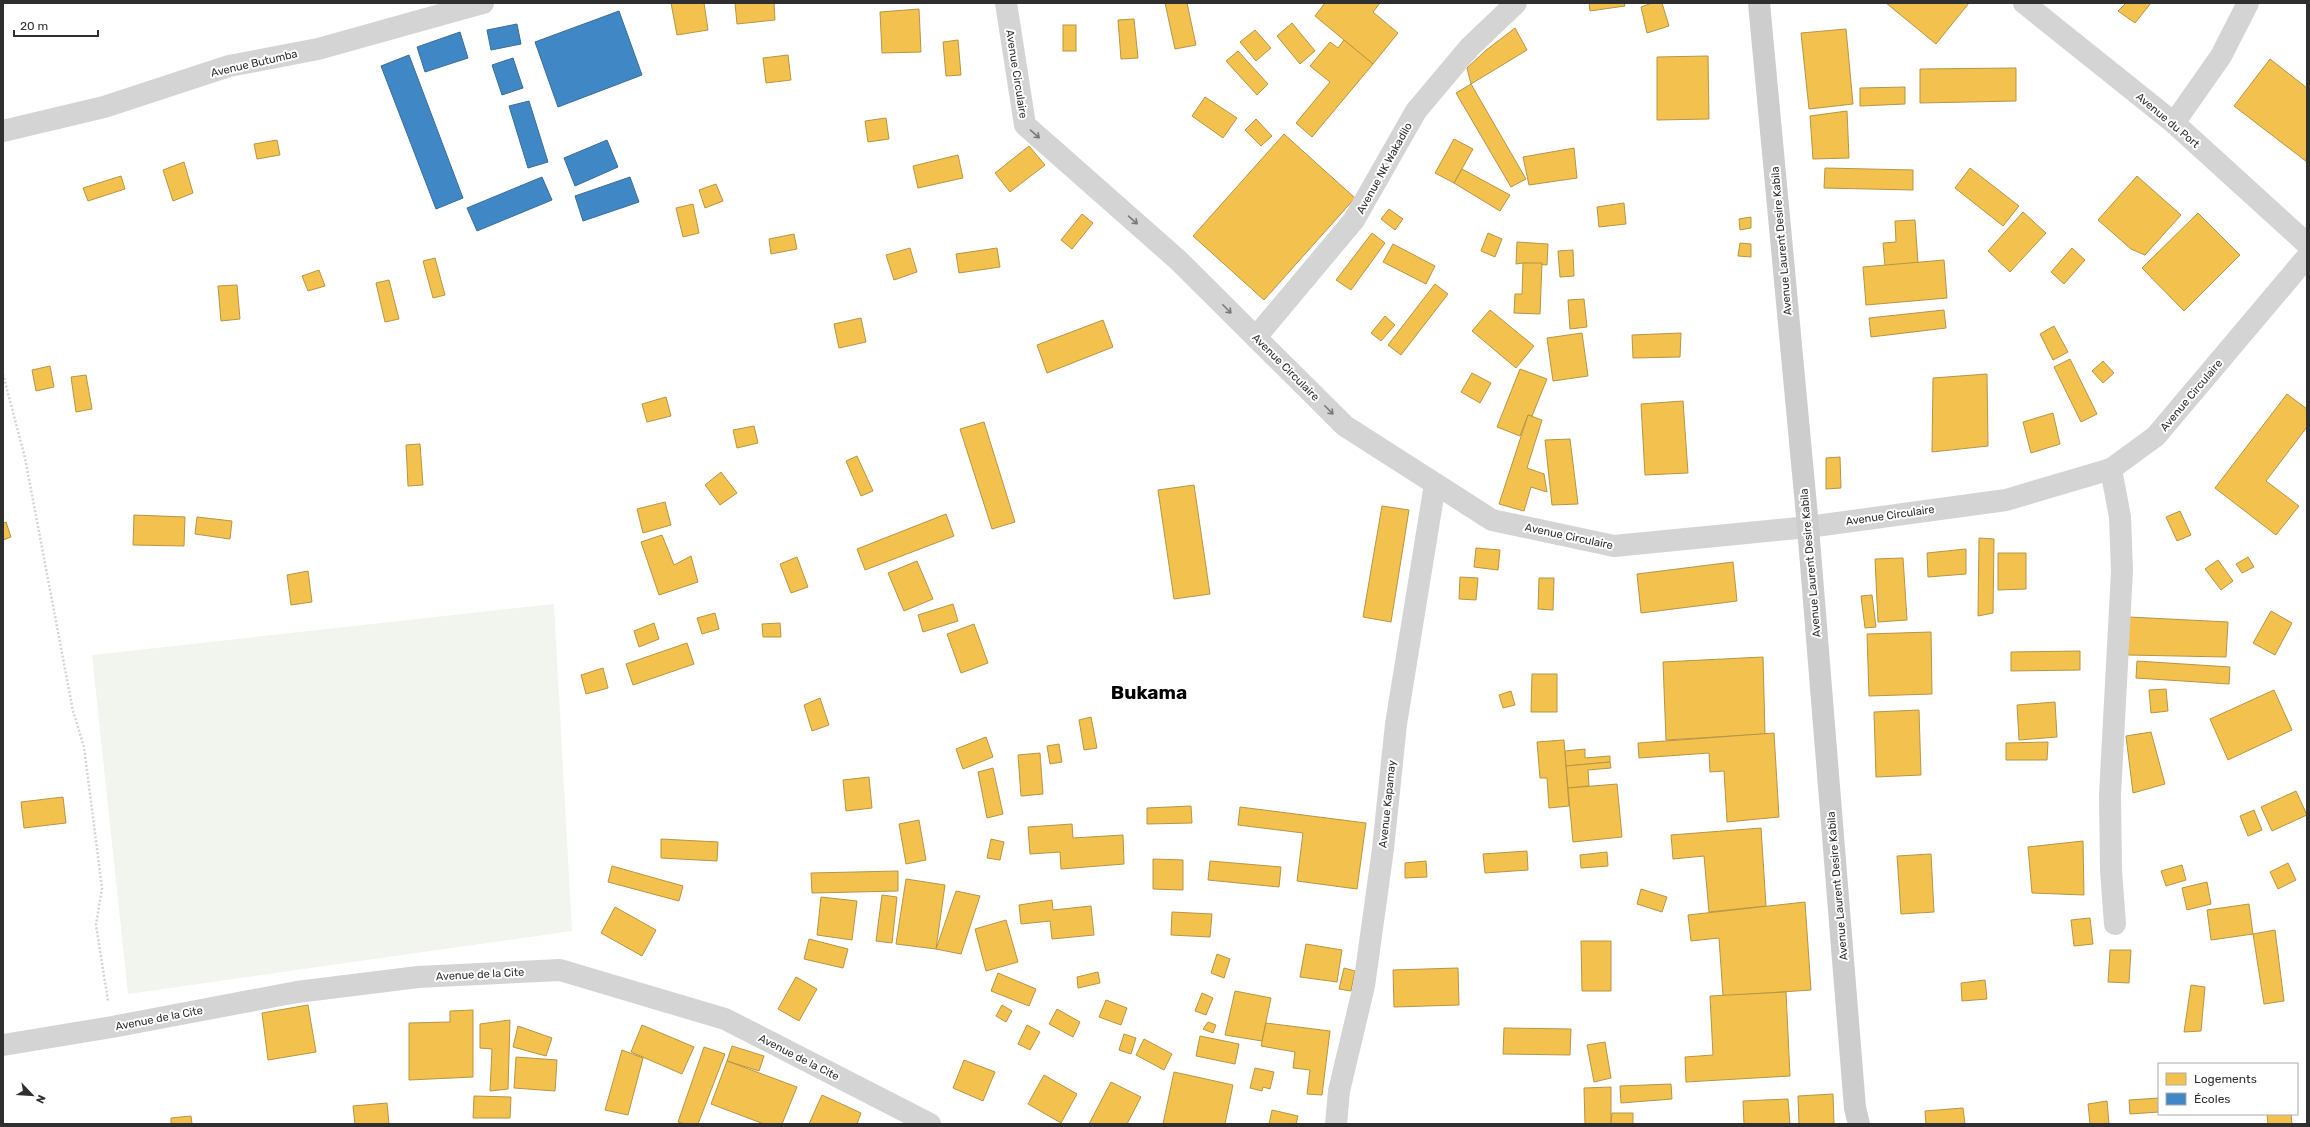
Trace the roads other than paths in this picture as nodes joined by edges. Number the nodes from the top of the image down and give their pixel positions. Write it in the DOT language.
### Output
graph roads {
  1 [pos="483,3"];
  2 [pos="1006,3"];
  3 [pos="1516,3"];
  4 [pos="1760,3"];
  5 [pos="2024,3"];
  6 [pos="2248,3"];
  7 [pos="446,8"];
  8 [pos="2174,123"];
  9 [pos="3,132"];
  10 [pos="2307,244"];
  11 [pos="2307,257"];
  12 [pos="1256,338"];
  13 [pos="2111,469"];
  14 [pos="1434,484"];
  15 [pos="1808,526"];
  16 [pos="2115,924"];
  17 [pos="3,1045"];
  18 [pos="930,1124"];
  19 [pos="1336,1124"];
  20 [pos="1859,1124"];
  1 -- 7 [label="street, Avenue Butumba"];
  2 -- 12 [label="street, Avenue Circulaire, one-way"];
  3 -- 12 [label="street, Avenue NK Wakadilo"];
  4 -- 15 [label="main road, Avenue Laurent Desire Kabila"];
  5 -- 8 [label="street, Avenue du Port"];
  6 -- 8 [label="street"];
  7 -- 9 [label="street, Avenue Butumba"];
  8 -- 10 [label="street, Avenue du Port"];
  11 -- 13 [label="street, Avenue Circulaire"];
  12 -- 14 [label="street, Avenue Circulaire, one-way"];
  13 -- 15 [label="street, Avenue Circulaire"];
  13 -- 16 [label="street"];
  14 -- 15 [label="street, Avenue Circulaire"];
  14 -- 19 [label="street, Avenue Kapamay"];
  15 -- 20 [label="main road, Avenue Laurent Desire Kabila"];
  17 -- 18 [label="street, Avenue de la Cite"];
}
